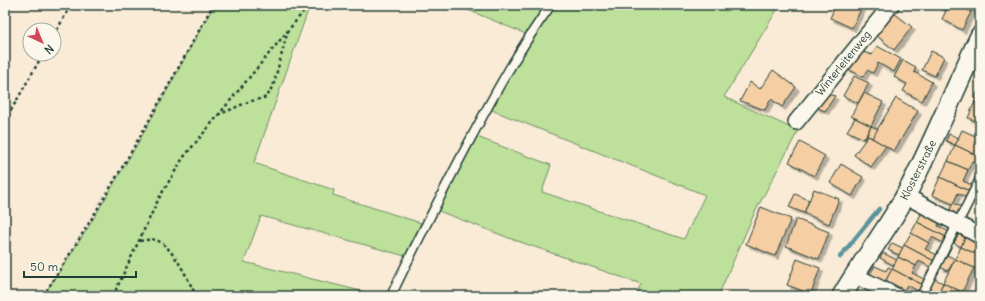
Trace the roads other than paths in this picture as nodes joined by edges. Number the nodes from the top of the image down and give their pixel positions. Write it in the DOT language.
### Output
graph roads {
  1 [pos="551,5"];
  2 [pos="891,5"];
  3 [pos="980,36"];
  4 [pos="796,122"];
  5 [pos="980,179"];
  6 [pos="906,196"];
  7 [pos="958,224"];
  8 [pos="980,236"];
  9 [pos="854,275"];
  10 [pos="391,296"];
  11 [pos="842,296"];
  12 [pos="896,296"];
  13 [pos="921,296"];
  1 -- 10 [label="lane"];
  2 -- 4 [label="street, Winterleitenweg"];
  3 -- 6 [label="street, Klosterstraße"];
  5 -- 7 [label="lane"];
  6 -- 7 [label="street"];
  6 -- 9 [label="street, Klosterstraße"];
  7 -- 8 [label="street"];
  7 -- 13 [label="lane"];
  9 -- 11 [label="street, Klosterstraße"];
  9 -- 12 [label="street"];
}
